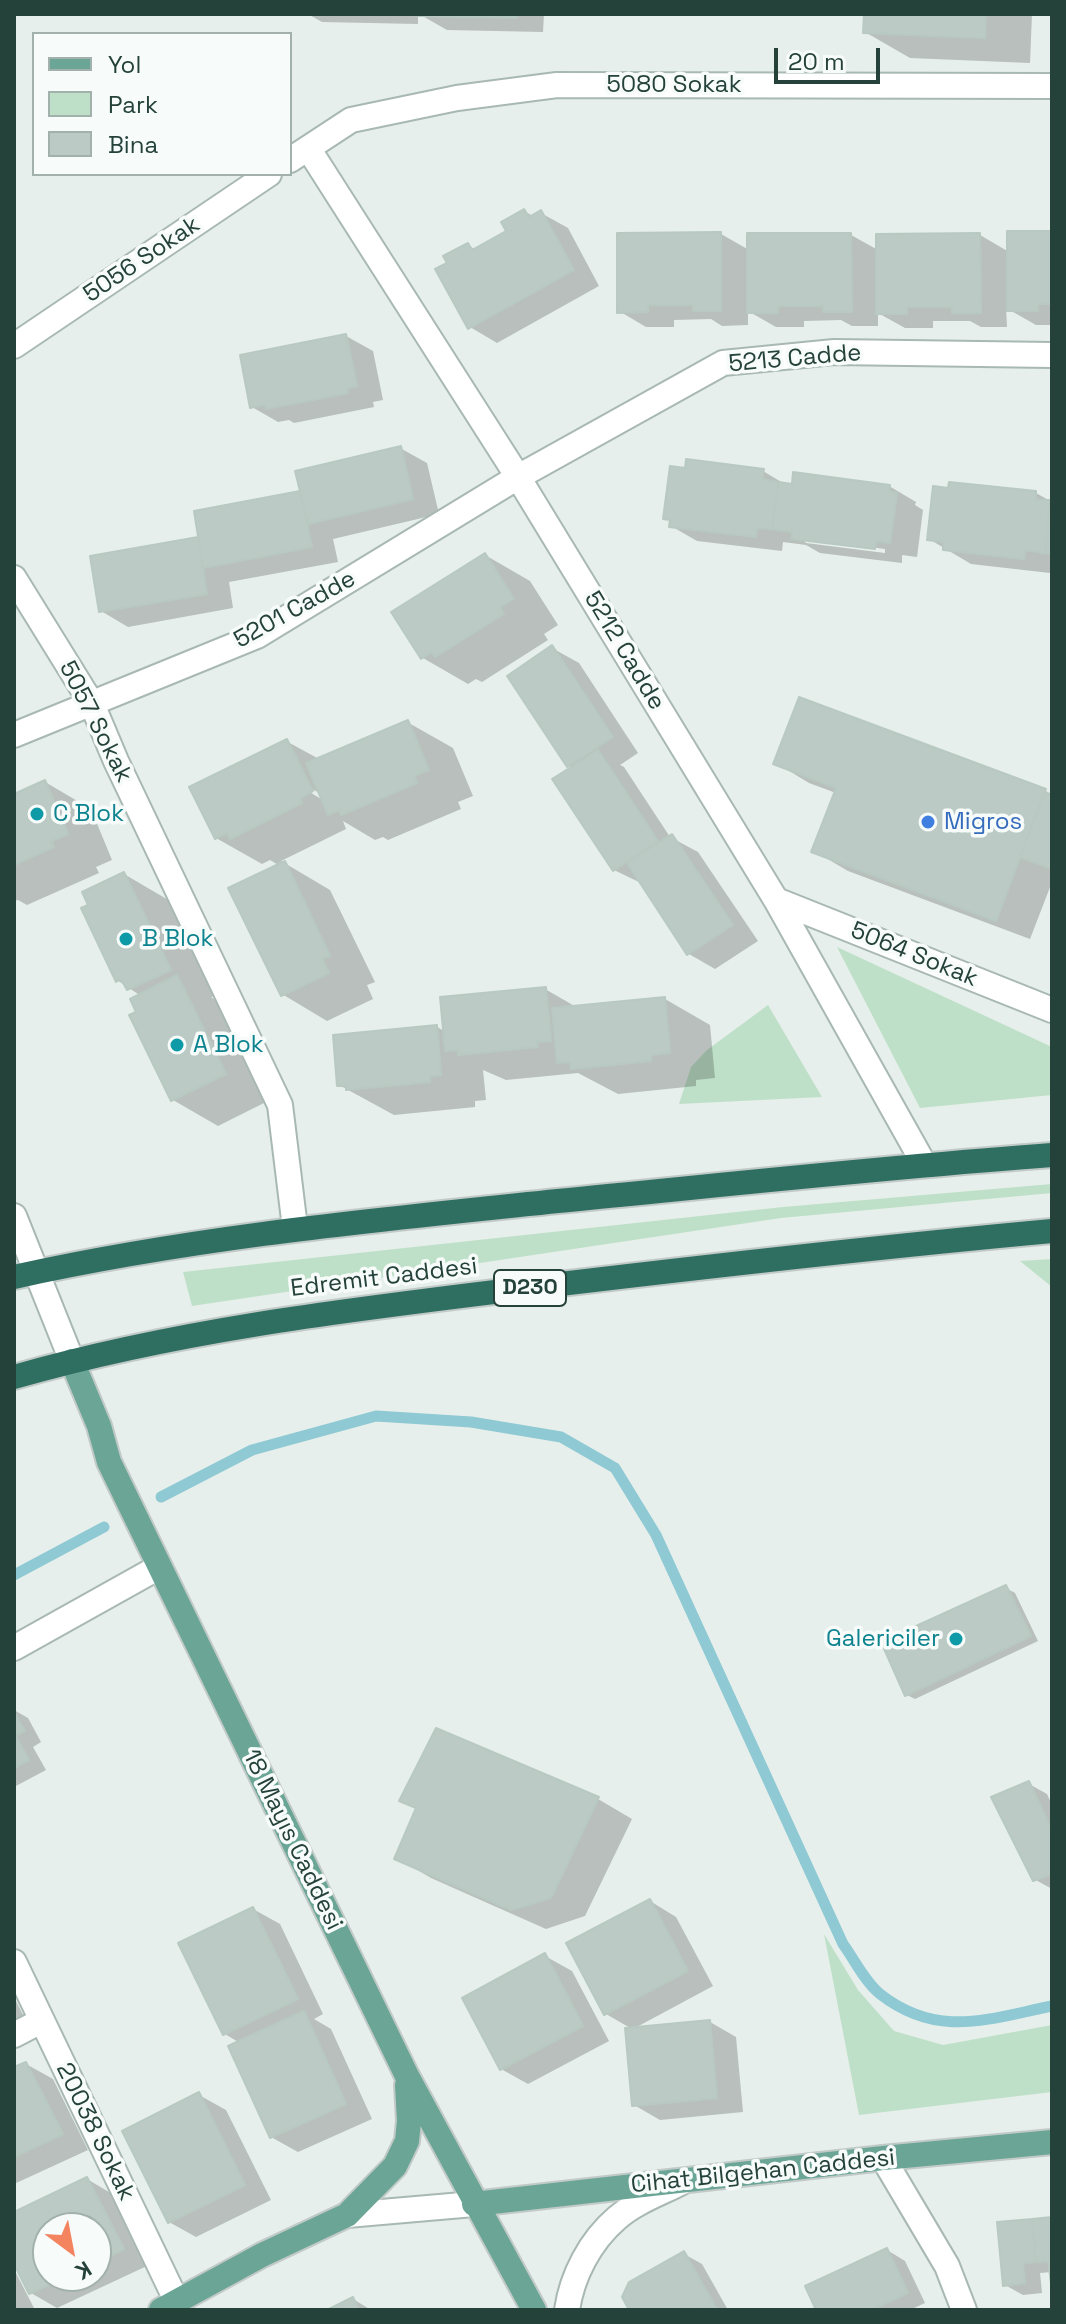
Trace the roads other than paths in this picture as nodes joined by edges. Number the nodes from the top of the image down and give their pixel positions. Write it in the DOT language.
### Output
graph roads {
  1 [pos="1052,86"];
  2 [pos="299,154"];
  3 [pos="266,176"];
  4 [pos="14,346"];
  5 [pos="1052,355"];
  6 [pos="518,477"];
  7 [pos="14,578"];
  8 [pos="92,704"];
  9 [pos="14,735"];
  10 [pos="776,900"];
  11 [pos="1052,1010"];
  12 [pos="1052,1155"];
  13 [pos="924,1164"];
  14 [pos="14,1216"];
  15 [pos="295,1228"];
  16 [pos="1052,1231"];
  17 [pos="25,1274"];
  18 [pos="72,1361"];
  19 [pos="14,1377"];
  20 [pos="159,1567"];
  21 [pos="14,1648"];
  22 [pos="14,1962"];
  23 [pos="41,2021"];
  24 [pos="14,2035"];
  25 [pos="407,2076"];
  26 [pos="1052,2142"];
  27 [pos="883,2158"];
  28 [pos="684,2181"];
  29 [pos="474,2204"];
  30 [pos="347,2215"];
  31 [pos="169,2306"];
  32 [pos="534,2310"];
  33 [pos="567,2310"];
  34 [pos="964,2310"];
  1 -- 2 [label="street, 5080 Sokak"];
  2 -- 6 [label="street, 5212 Cadde"];
  3 -- 4 [label="street, 5056 Sokak"];
  5 -- 6 [label="street, 5213 Cadde"];
  6 -- 8 [label="street, 5201 Cadde"];
  6 -- 10 [label="street, 5212 Cadde"];
  7 -- 8 [label="street, 5057 Sokak"];
  8 -- 9 [label="street, 5201 Cadde"];
  8 -- 15 [label="street, 5057 Sokak"];
  10 -- 11 [label="street, 5064 Sokak"];
  10 -- 13 [label="street, 5212 Cadde"];
  12 -- 13 [label="highway"];
  13 -- 15 [label="highway"];
  14 -- 17 [label="street"];
  15 -- 17 [label="highway"];
  16 -- 18 [label="highway, Edremit Caddesi / D230"];
  17 -- 18 [label="street"];
  18 -- 19 [label="highway, Edremit Caddesi / D230"];
  18 -- 20 [label="main road, 18 Mayıs Caddesi"];
  20 -- 21 [label="street"];
  20 -- 25 [label="main road, 18 Mayıs Caddesi"];
  22 -- 23 [label="street, 20038 Sokak"];
  23 -- 24 [label="street"];
  23 -- 31 [label="street, 20038 Sokak"];
  25 -- 29 [label="main road, 18 Mayıs Caddesi"];
  25 -- 30 [label="main road"];
  26 -- 27 [label="main road, Cihat Bilgehan Caddesi"];
  27 -- 28 [label="main road, Cihat Bilgehan Caddesi"];
  27 -- 34 [label="street"];
  28 -- 29 [label="main road, Cihat Bilgehan Caddesi"];
  28 -- 33 [label="street"];
  29 -- 30 [label="street"];
  29 -- 32 [label="main road, 18 Mayıs Caddesi"];
  30 -- 31 [label="main road"];
}
